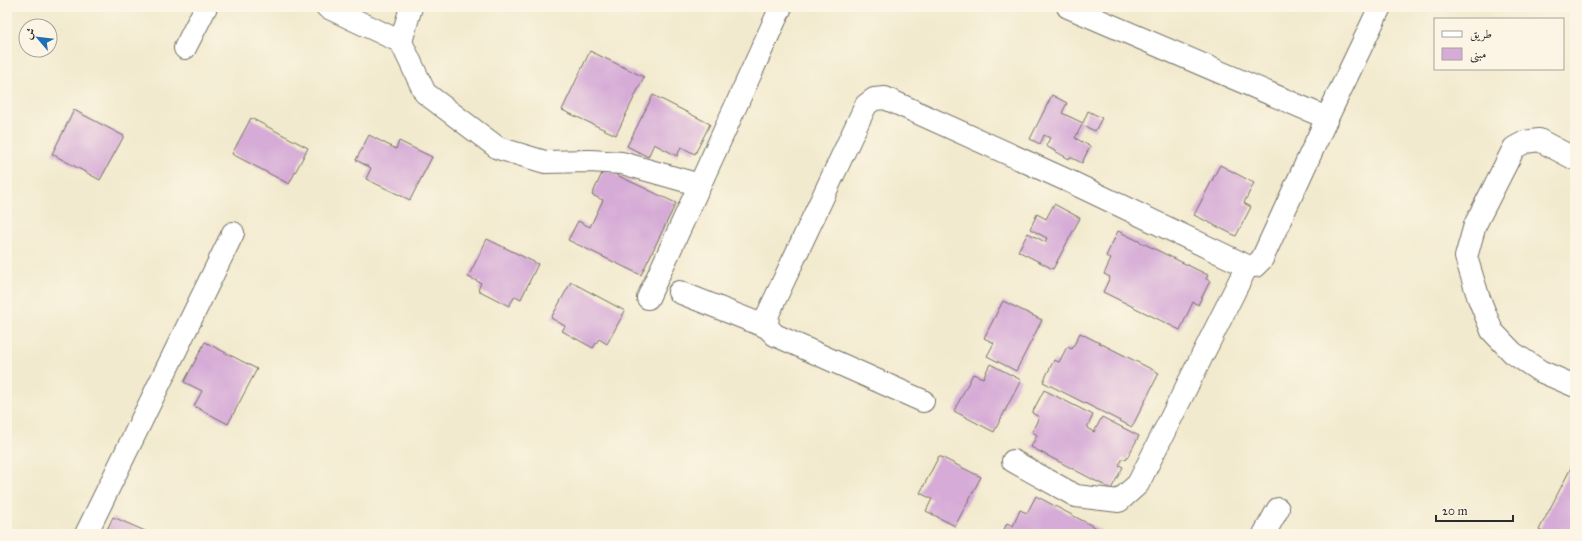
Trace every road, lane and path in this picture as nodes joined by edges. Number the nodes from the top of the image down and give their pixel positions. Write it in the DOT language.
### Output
graph roads {
  1 [pos="206,7"];
  2 [pos="327,7"];
  3 [pos="411,7"];
  4 [pos="781,7"];
  5 [pos="1068,7"];
  6 [pos="1380,7"];
  7 [pos="401,42"];
  8 [pos="185,48"];
  9 [pos="1326,118"];
  10 [pos="1575,159"];
  11 [pos="700,185"];
  12 [pos="233,233"];
  13 [pos="1247,266"];
  14 [pos="679,292"];
  15 [pos="648,298"];
  16 [pos="767,327"];
  17 [pos="1575,386"];
  18 [pos="923,401"];
  19 [pos="1013,461"];
  20 [pos="1278,509"];
  21 [pos="86,534"];
  22 [pos="1264,534"];
  1 -- 8 [label="street"];
  2 -- 7 [label="street"];
  3 -- 7 [label="street"];
  4 -- 11 [label="street"];
  5 -- 9 [label="street"];
  6 -- 9 [label="street"];
  7 -- 11 [label="street"];
  9 -- 13 [label="street"];
  10 -- 17 [label="street"];
  11 -- 15 [label="street"];
  12 -- 21 [label="street"];
  13 -- 16 [label="street"];
  13 -- 19 [label="street"];
  14 -- 16 [label="street"];
  16 -- 18 [label="street"];
  20 -- 22 [label="street"];
}
